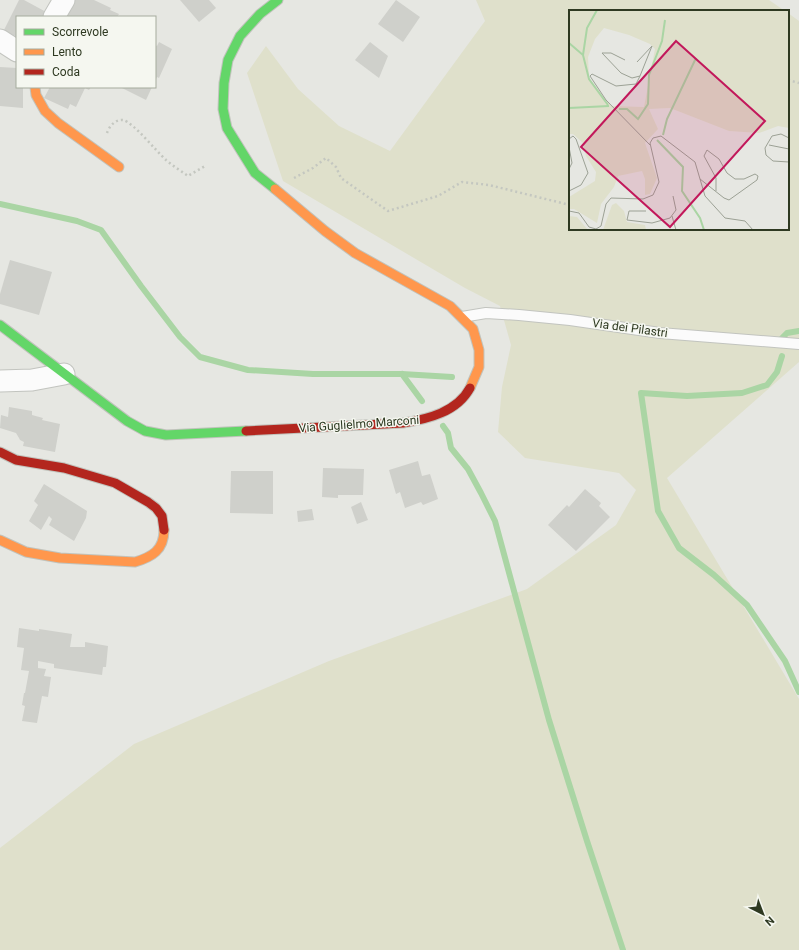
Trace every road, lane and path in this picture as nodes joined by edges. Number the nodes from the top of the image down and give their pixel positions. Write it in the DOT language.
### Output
graph roads {
  1 [pos="64,0"];
  2 [pos="278,0"];
  3 [pos="55,16"];
  4 [pos="0,40"];
  5 [pos="16,50"];
  6 [pos="789,80"];
  7 [pos="799,83"];
  8 [pos="36,88"];
  9 [pos="107,137"];
  10 [pos="205,166"];
  11 [pos="119,167"];
  12 [pos="276,190"];
  13 [pos="569,205"];
  14 [pos="462,317"];
  15 [pos="0,325"];
  16 [pos="799,344"];
  17 [pos="64,374"];
  18 [pos="0,381"];
  19 [pos="0,452"];
  20 [pos="0,540"];
  1 -- 3 [label="street"];
  2 -- 12 [label="street"];
  4 -- 5 [label="street"];
  6 -- 7 [label="path"];
  8 -- 11 [label="street"];
  9 -- 10 [label="path"];
  12 -- 13 [label="path"];
  12 -- 14 [label="street, Via Guglielmo Marconi"];
  14 -- 16 [label="lane, Via dei Pilastri"];
  14 -- 17 [label="street, Via Guglielmo Marconi"];
  15 -- 17 [label="street, Via Guglielmo Marconi"];
  17 -- 18 [label="street"];
  19 -- 20 [label="street"];
}
